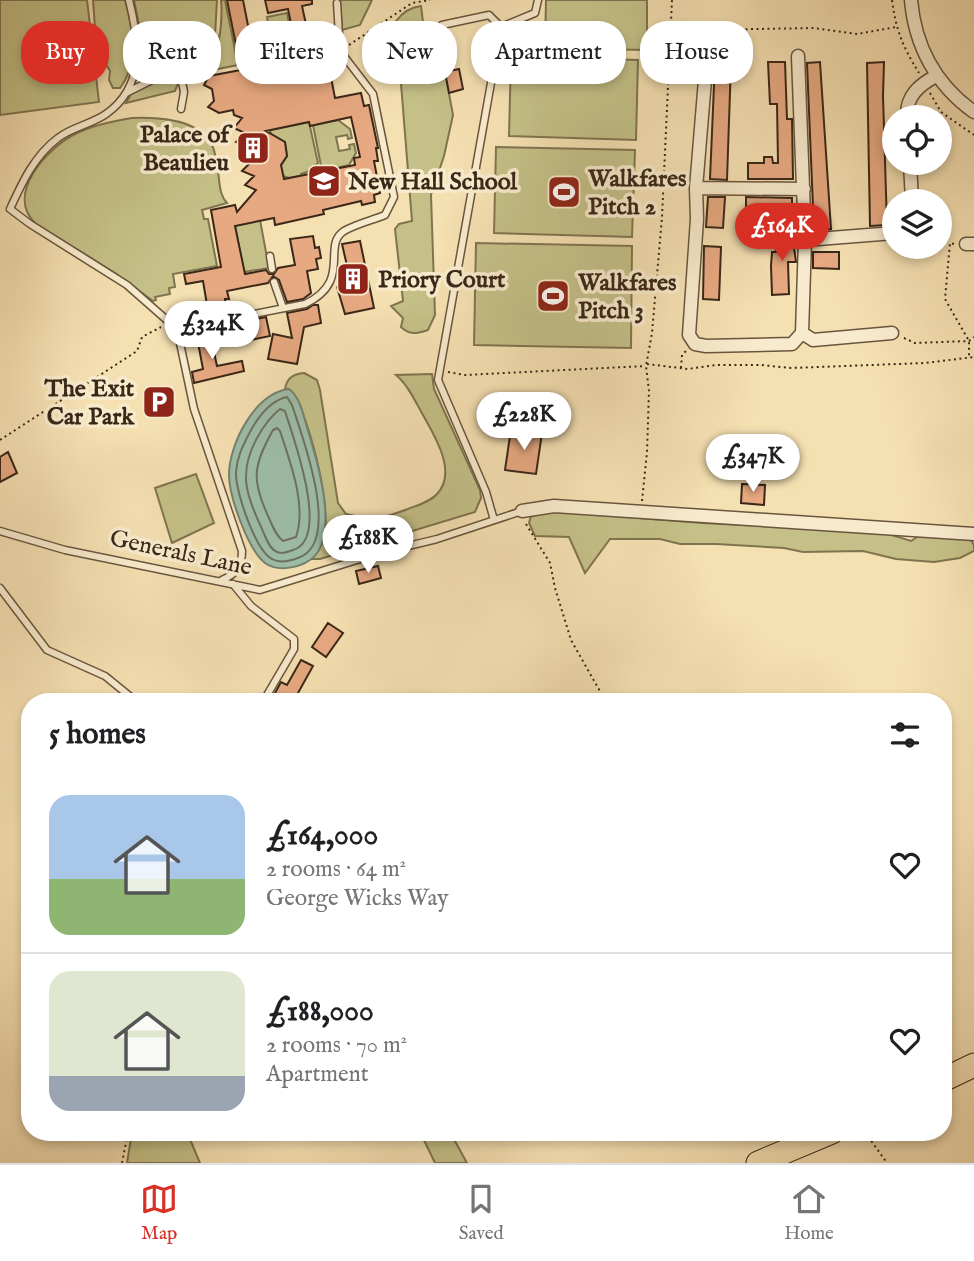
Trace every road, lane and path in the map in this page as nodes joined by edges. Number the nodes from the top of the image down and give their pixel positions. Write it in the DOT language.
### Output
graph roads {
  1 [pos="128,0"];
  2 [pos="430,0"];
  3 [pos="538,0"];
  4 [pos="672,0"];
  5 [pos="911,0"];
  6 [pos="337,3"];
  7 [pos="133,21"];
  8 [pos="338,21"];
  9 [pos="495,21"];
  10 [pos="515,21"];
  11 [pos="457,22"];
  12 [pos="896,27"];
  13 [pos="753,29"];
  14 [pos="348,46"];
  15 [pos="798,56"];
  16 [pos="348,61"];
  17 [pos="936,76"];
  18 [pos="130,84"];
  19 [pos="144,84"];
  20 [pos="182,84"];
  21 [pos="491,84"];
  22 [pos="704,84"];
  23 [pos="126,93"];
  24 [pos="906,105"];
  25 [pos="181,109"];
  26 [pos="974,113"];
  27 [pos="696,188"];
  28 [pos="804,189"];
  29 [pos="9,209"];
  30 [pos="0,212"];
  31 [pos="882,234"];
  32 [pos="805,240"];
  33 [pos="970,244"];
  34 [pos="270,256"];
  35 [pos="272,269"];
  36 [pos="274,282"];
  37 [pos="283,308"];
  38 [pos="165,325"];
  39 [pos="177,329"];
  40 [pos="802,333"];
  41 [pos="892,333"];
  42 [pos="974,338"];
  43 [pos="969,341"];
  44 [pos="695,344"];
  45 [pos="969,356"];
  46 [pos="974,357"];
  47 [pos="646,365"];
  48 [pos="681,368"];
  49 [pos="438,370"];
  50 [pos="0,440"];
  51 [pos="520,511"];
  52 [pos="641,513"];
  53 [pos="494,520"];
  54 [pos="0,531"];
  55 [pos="974,534"];
  56 [pos="221,580"];
  57 [pos="232,583"];
  58 [pos="0,588"];
  59 [pos="126,693"];
  60 [pos="268,693"];
  61 [pos="601,693"];
  62 [pos="974,1065"];
  63 [pos="952,1076"];
  64 [pos="126,1141"];
  65 [pos="811,1141"];
  66 [pos="870,1141"];
  67 [pos="122,1163"];
  68 [pos="758,1163"];
  69 [pos="887,1163"];
  1 -- 7 [label="lane"];
  2 -- 14 [label="path"];
  3 -- 10 [label="lane"];
  4 -- 47 [label="path"];
  5 -- 17 [label="street"];
  6 -- 8 [label="lane"];
  9 -- 11 [label="lane"];
  12 -- 13 [label="path"];
  15 -- 28 [label="street"];
  16 -- 37 [label="lane"];
  17 -- 24 [label="street"];
  17 -- 26 [label="street"];
  18 -- 23 [label="lane"];
  19 -- 23 [label="lane"];
  20 -- 25 [label="lane"];
  21 -- 49 [label="lane"];
  22 -- 27 [label="street"];
  23 -- 29 [label="lane"];
  27 -- 28 [label="street"];
  27 -- 44 [label="street"];
  28 -- 32 [label="street"];
  29 -- 30 [label="lane"];
  29 -- 39 [label="lane"];
  31 -- 32 [label="street"];
  32 -- 40 [label="street"];
  33 -- 43 [label="path"];
  34 -- 35 [label="lane"];
  36 -- 37 [label="lane"];
  37 -- 39 [label="lane"];
  38 -- 50 [label="path"];
  39 -- 56 [label="lane"];
  40 -- 41 [label="street"];
  40 -- 44 [label="street"];
  41 -- 43 [label="path"];
  42 -- 43 [label="path"];
  43 -- 45 [label="path"];
  44 -- 48 [label="path"];
  45 -- 46 [label="path"];
  45 -- 48 [label="path"];
  47 -- 48 [label="path"];
  47 -- 49 [label="path"];
  47 -- 52 [label="path"];
  49 -- 53 [label="lane"];
  51 -- 52 [label="street, Generals Lane"];
  51 -- 53 [label="lane, Generals Lane"];
  51 -- 61 [label="path"];
  52 -- 55 [label="street, Generals Lane"];
  53 -- 57 [label="lane, Generals Lane"];
  54 -- 56 [label="lane, Generals Lane"];
  56 -- 57 [label="lane, Generals Lane"];
  57 -- 60 [label="lane"];
  58 -- 59 [label="lane"];
  62 -- 63 [label="highway"];
  64 -- 67 [label="path"];
  65 -- 68 [label="highway"];
  66 -- 69 [label="path"];
}
